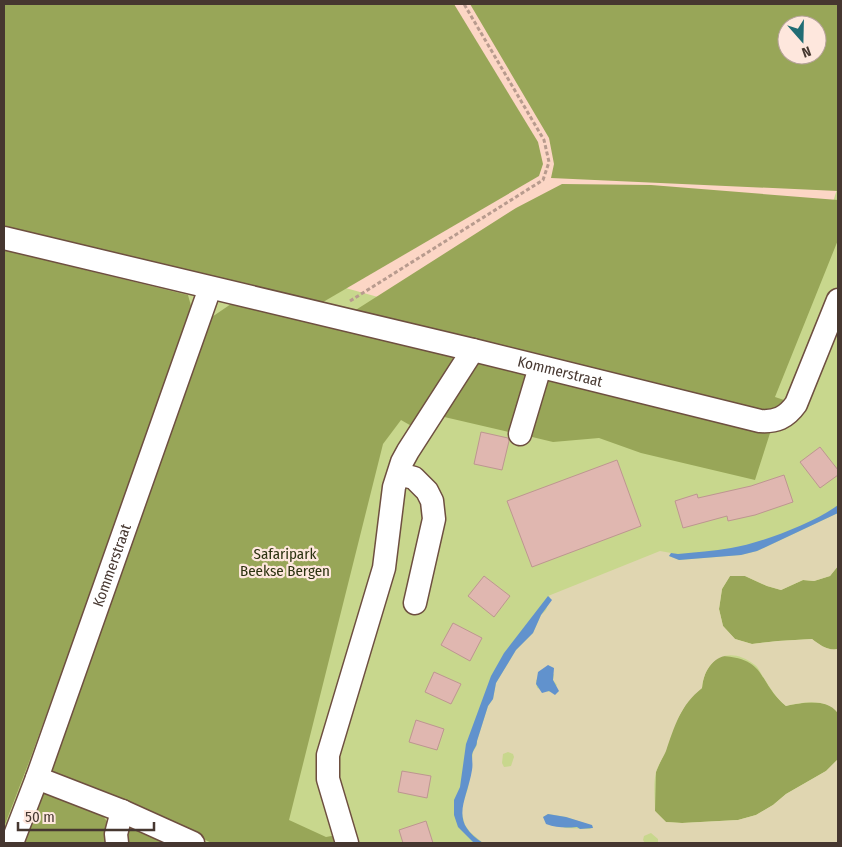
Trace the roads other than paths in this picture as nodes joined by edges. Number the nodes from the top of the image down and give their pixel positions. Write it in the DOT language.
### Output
graph roads {
  1 [pos="4,238"];
  2 [pos="210,288"];
  3 [pos="838,300"];
  4 [pos="473,350"];
  5 [pos="540,367"];
  6 [pos="520,434"];
  7 [pos="399,474"];
  8 [pos="415,603"];
  9 [pos="37,778"];
  10 [pos="122,811"];
  11 [pos="12,843"];
  12 [pos="117,843"];
  13 [pos="193,843"];
  14 [pos="347,843"];
  1 -- 2 [label="lane, Kommerstraat"];
  2 -- 4 [label="lane, Kommerstraat"];
  2 -- 9 [label="lane, Kommerstraat"];
  3 -- 5 [label="lane, Kommerstraat"];
  4 -- 5 [label="lane, Kommerstraat"];
  4 -- 7 [label="lane"];
  5 -- 6 [label="lane"];
  7 -- 8 [label="lane"];
  7 -- 14 [label="lane"];
  9 -- 10 [label="lane"];
  9 -- 11 [label="lane, Kommerstraat"];
  10 -- 12 [label="lane"];
  10 -- 13 [label="lane"];
}
